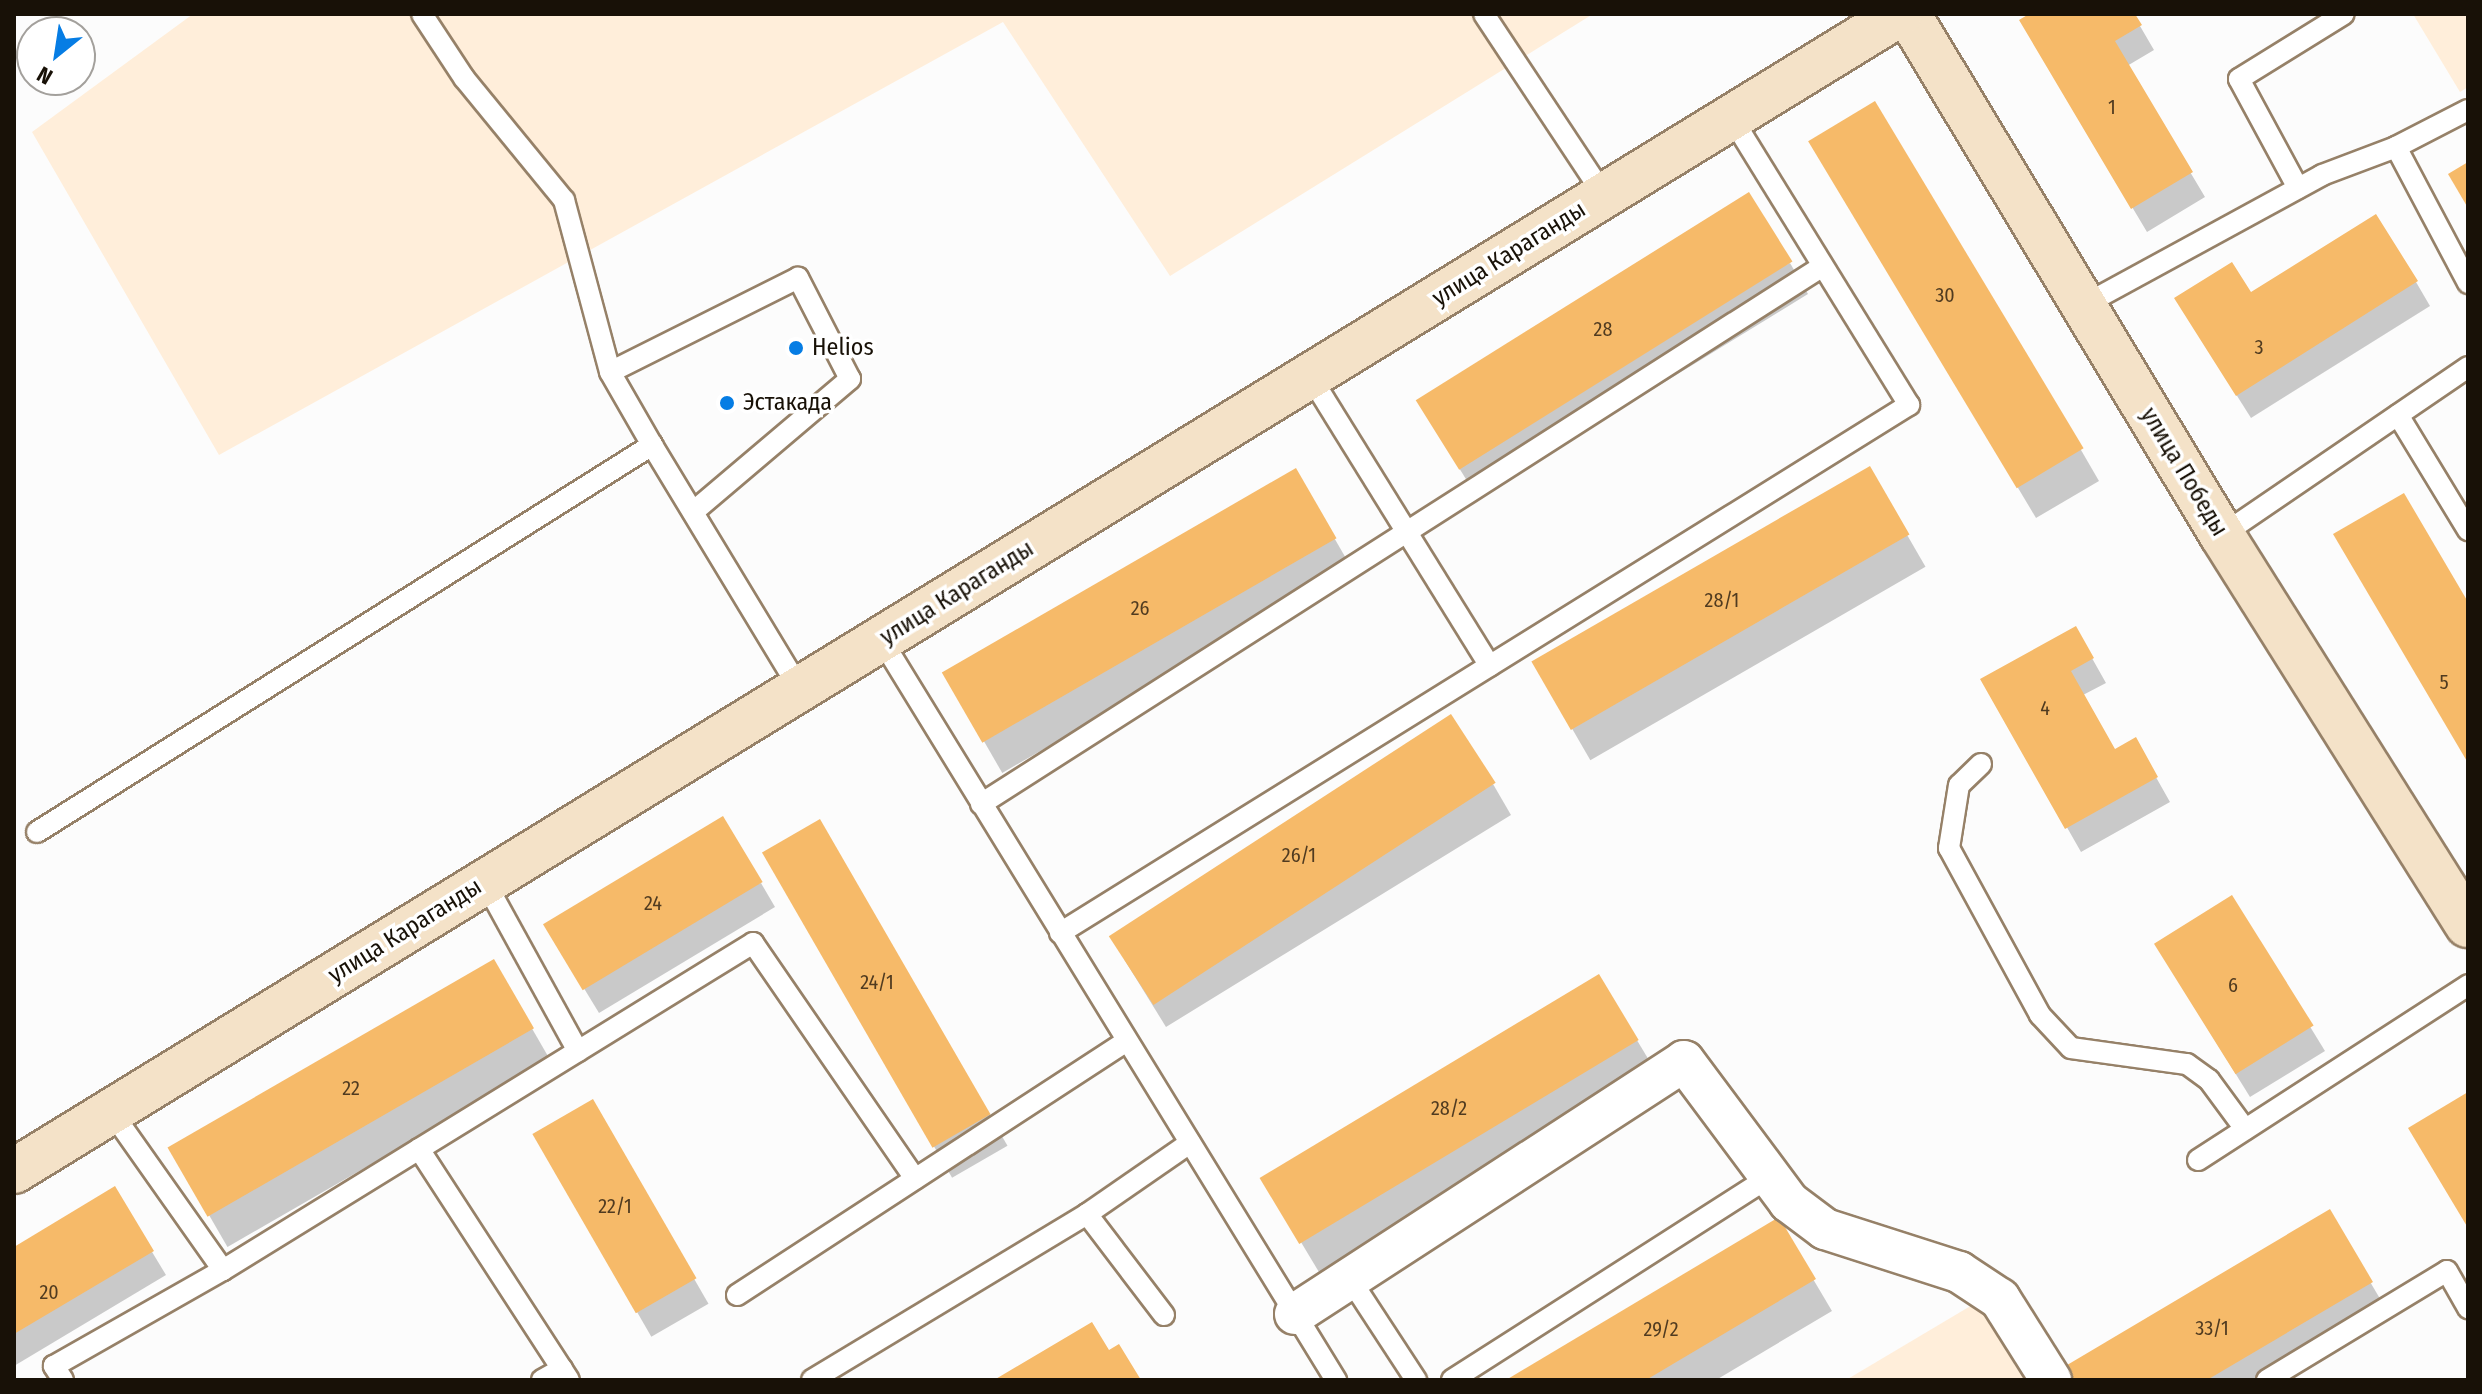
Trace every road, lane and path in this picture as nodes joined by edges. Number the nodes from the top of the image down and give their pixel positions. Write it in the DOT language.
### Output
graph roads {
  1 [pos="422,14"];
  2 [pos="1484,14"];
  3 [pos="1900,14"];
  4 [pos="1908,14"];
  5 [pos="2344,14"];
  6 [pos="2468,110"];
  7 [pos="1731,117"];
  8 [pos="2396,147"];
  9 [pos="2298,188"];
  10 [pos="1604,195"];
  11 [pos="1823,266"];
  12 [pos="2468,283"];
  13 [pos="2084,305"];
  14 [pos="2468,367"];
  15 [pos="610,372"];
  16 [pos="1310,376"];
  17 [pos="2398,415"];
  18 [pos="652,445"];
  19 [pos="693,512"];
  20 [pos="2468,530"];
  21 [pos="1407,532"];
  22 [pos="2222,535"];
  23 [pos="881,639"];
  24 [pos="1490,666"];
  25 [pos="800,689"];
  26 [pos="1981,764"];
  27 [pos="981,804"];
  28 [pos="37,832"];
  29 [pos="485,882"];
  30 [pos="2468,925"];
  31 [pos="1060,933"];
  32 [pos="2468,985"];
  33 [pos="1126,1041"];
  34 [pos="578,1051"];
  35 [pos="111,1111"];
  36 [pos="2245,1129"];
  37 [pos="1190,1143"];
  38 [pos="419,1149"];
  39 [pos="2198,1160"];
  40 [pos="14,1171"];
  41 [pos="1772,1175"];
  42 [pos="915,1179"];
  43 [pos="1087,1214"];
  44 [pos="223,1270"];
  45 [pos="1350,1279"];
  46 [pos="737,1295"];
  47 [pos="2468,1308"];
  48 [pos="1295,1314"];
  49 [pos="1164,1315"];
  50 [pos="565,1375"];
  51 [pos="2049,1379"];
  52 [pos="63,1380"];
  53 [pos="542,1380"];
  54 [pos="812,1380"];
  55 [pos="1336,1380"];
  56 [pos="1416,1380"];
  57 [pos="1452,1380"];
  58 [pos="2267,1380"];
  1 -- 15 [label="lane"];
  2 -- 10 [label="lane"];
  3 -- 7 [label="main road, улица Караганды"];
  4 -- 13 [label="main road, улица Победы"];
  5 -- 9 [label="lane"];
  6 -- 8 [label="lane"];
  7 -- 10 [label="main road, улица Караганды"];
  7 -- 11 [label="lane"];
  8 -- 9 [label="lane"];
  8 -- 12 [label="lane"];
  9 -- 13 [label="lane"];
  10 -- 16 [label="main road, улица Караганды"];
  11 -- 21 [label="lane"];
  11 -- 24 [label="lane"];
  13 -- 22 [label="main road, улица Победы"];
  14 -- 17 [label="lane"];
  15 -- 18 [label="lane"];
  15 -- 19 [label="lane"];
  16 -- 21 [label="lane"];
  16 -- 23 [label="main road, улица Караганды"];
  17 -- 20 [label="lane"];
  17 -- 22 [label="lane"];
  18 -- 19 [label="lane"];
  18 -- 28 [label="lane"];
  19 -- 25 [label="lane"];
  21 -- 24 [label="lane"];
  21 -- 27 [label="lane"];
  22 -- 30 [label="main road, улица Победы"];
  23 -- 25 [label="main road, улица Караганды"];
  23 -- 27 [label="lane"];
  24 -- 31 [label="lane"];
  25 -- 29 [label="main road, улица Караганды"];
  26 -- 36 [label="lane"];
  27 -- 31 [label="lane"];
  29 -- 34 [label="lane"];
  29 -- 35 [label="main road, улица Караганды"];
  31 -- 33 [label="lane"];
  32 -- 36 [label="lane"];
  33 -- 37 [label="lane"];
  33 -- 42 [label="lane"];
  34 -- 38 [label="lane"];
  34 -- 42 [label="lane"];
  35 -- 40 [label="main road, улица Караганды"];
  35 -- 44 [label="lane"];
  36 -- 39 [label="lane"];
  37 -- 43 [label="lane"];
  37 -- 48 [label="lane"];
  38 -- 44 [label="lane"];
  38 -- 50 [label="lane"];
  41 -- 45 [label="street"];
  41 -- 51 [label="street"];
  41 -- 57 [label="lane"];
  42 -- 46 [label="lane"];
  43 -- 49 [label="lane"];
  43 -- 54 [label="lane"];
  44 -- 52 [label="lane"];
  45 -- 48 [label="street"];
  45 -- 56 [label="lane"];
  47 -- 58 [label="lane"];
  48 -- 55 [label="lane"];
  50 -- 53 [label="lane"];
}
